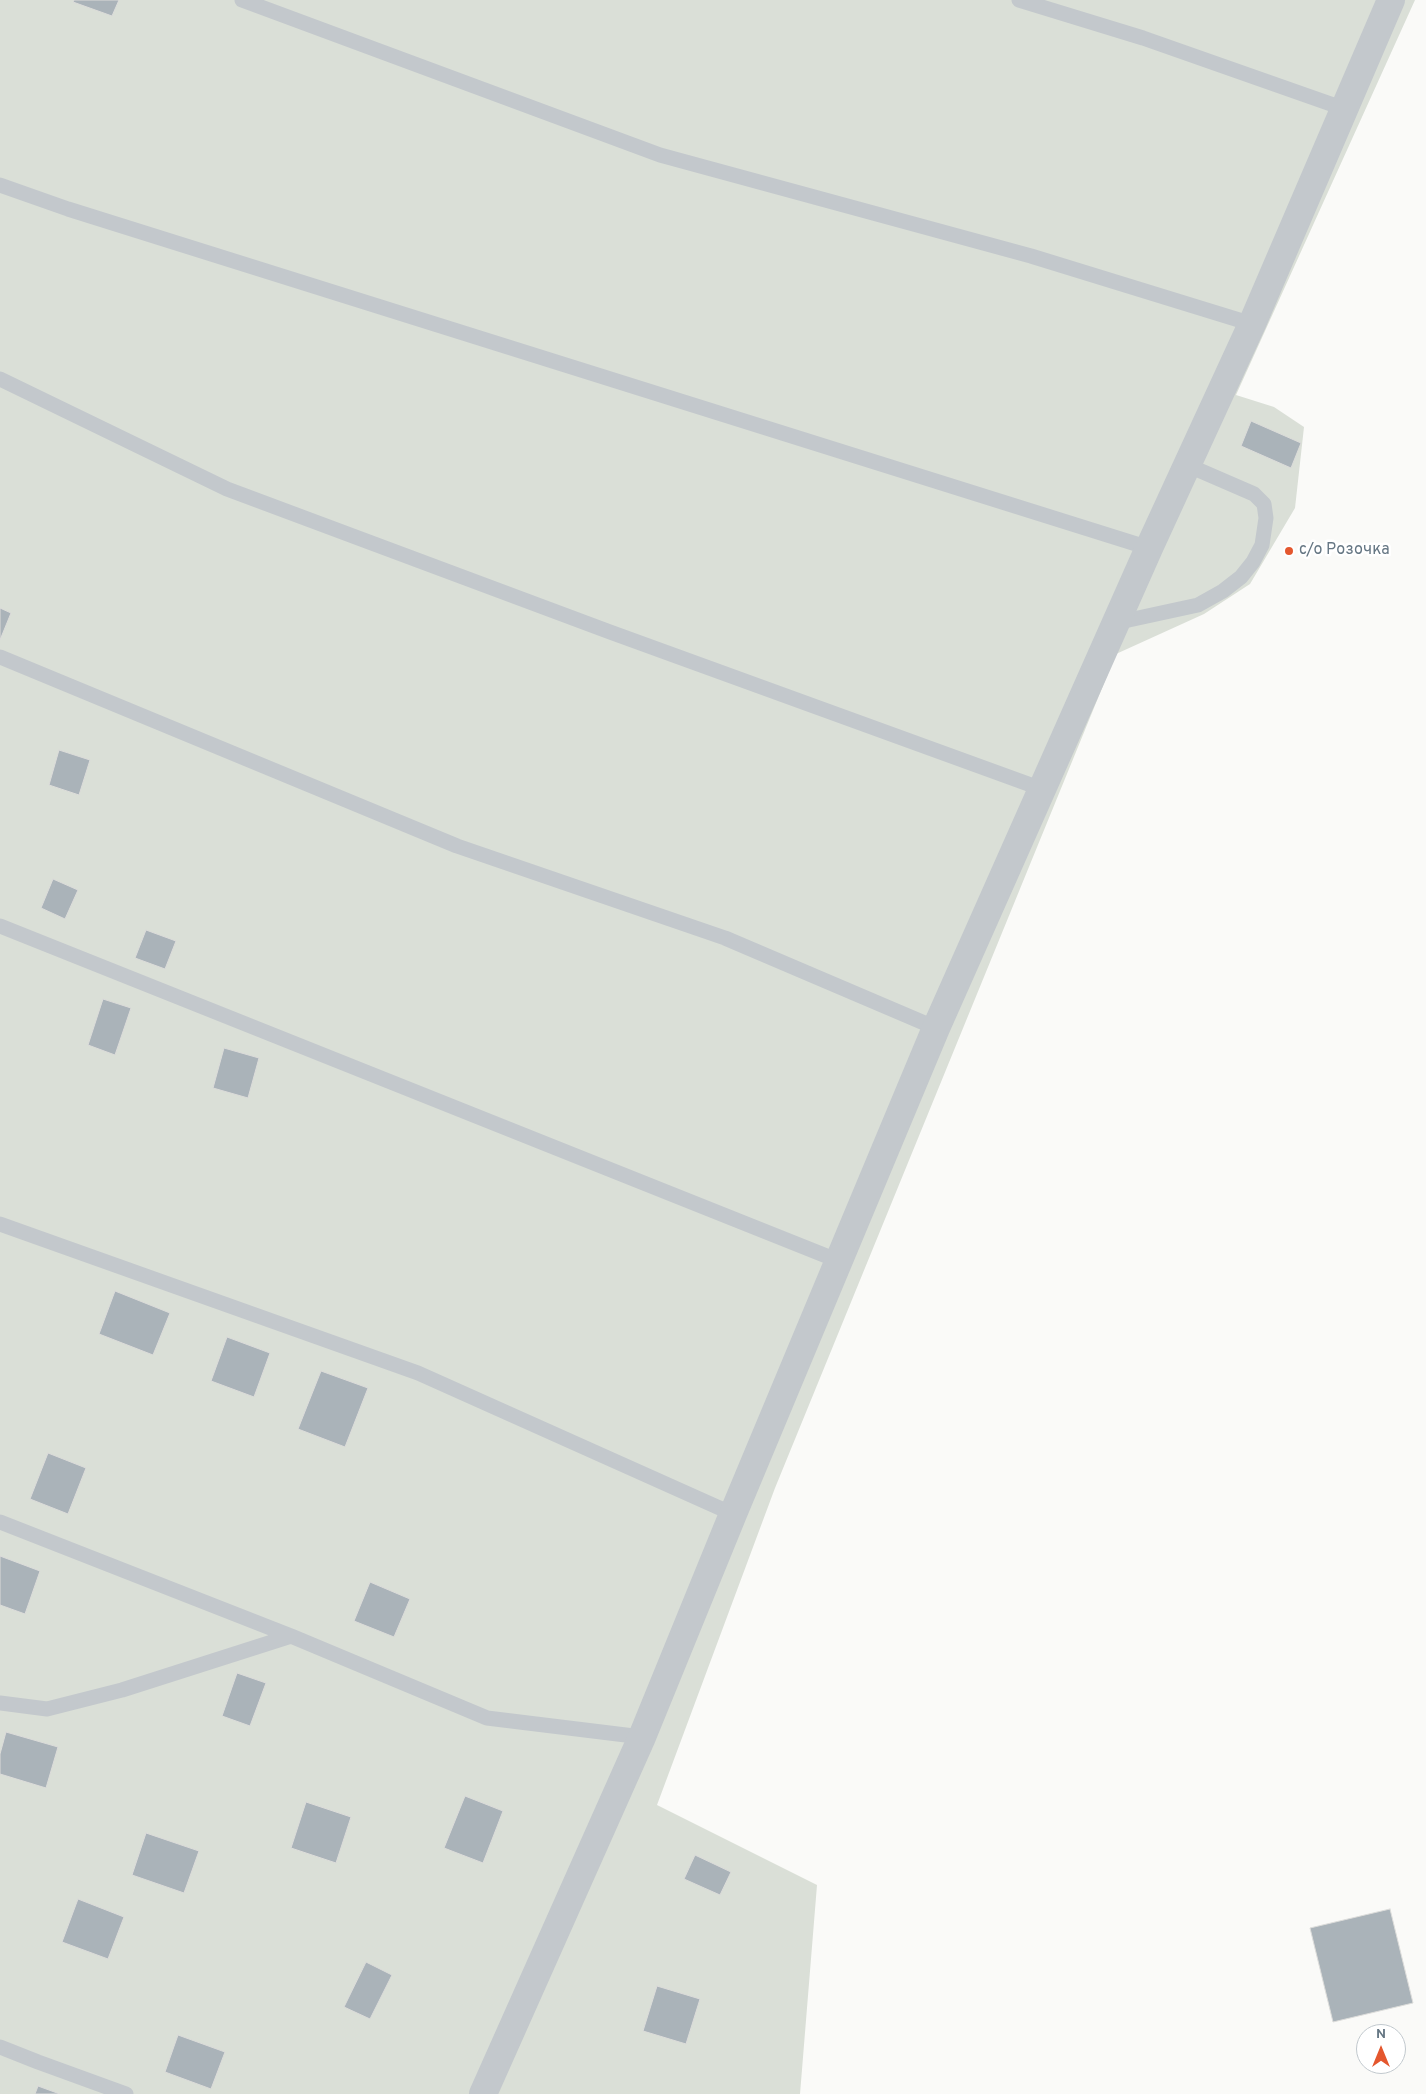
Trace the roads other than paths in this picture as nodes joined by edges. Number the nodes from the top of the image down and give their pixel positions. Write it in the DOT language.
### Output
graph roads {
  1 [pos="242,0"];
  2 [pos="1020,0"];
  3 [pos="1391,0"];
  4 [pos="1345,109"];
  5 [pos="0,185"];
  6 [pos="1252,324"];
  7 [pos="0,379"];
  8 [pos="1187,465"];
  9 [pos="1149,548"];
  10 [pos="1115,623"];
  11 [pos="0,657"];
  12 [pos="1042,789"];
  13 [pos="0,926"];
  14 [pos="936,1028"];
  15 [pos="0,1224"];
  16 [pos="839,1261"];
  17 [pos="733,1514"];
  18 [pos="0,1522"];
  19 [pos="291,1636"];
  20 [pos="0,1702"];
  21 [pos="642,1736"];
  22 [pos="0,2047"];
  23 [pos="126,2094"];
  24 [pos="483,2094"];
  1 -- 6 [label="lane"];
  2 -- 4 [label="lane"];
  3 -- 4 [label="street"];
  4 -- 6 [label="street"];
  5 -- 9 [label="lane"];
  6 -- 8 [label="street"];
  7 -- 12 [label="lane"];
  8 -- 9 [label="street"];
  8 -- 10 [label="lane"];
  9 -- 10 [label="street"];
  10 -- 12 [label="street"];
  11 -- 14 [label="lane"];
  12 -- 14 [label="street"];
  13 -- 16 [label="lane"];
  14 -- 16 [label="street"];
  15 -- 17 [label="lane"];
  16 -- 17 [label="street"];
  17 -- 21 [label="street"];
  18 -- 19 [label="lane"];
  19 -- 20 [label="lane"];
  19 -- 21 [label="lane"];
  21 -- 24 [label="street"];
  22 -- 23 [label="lane"];
}
